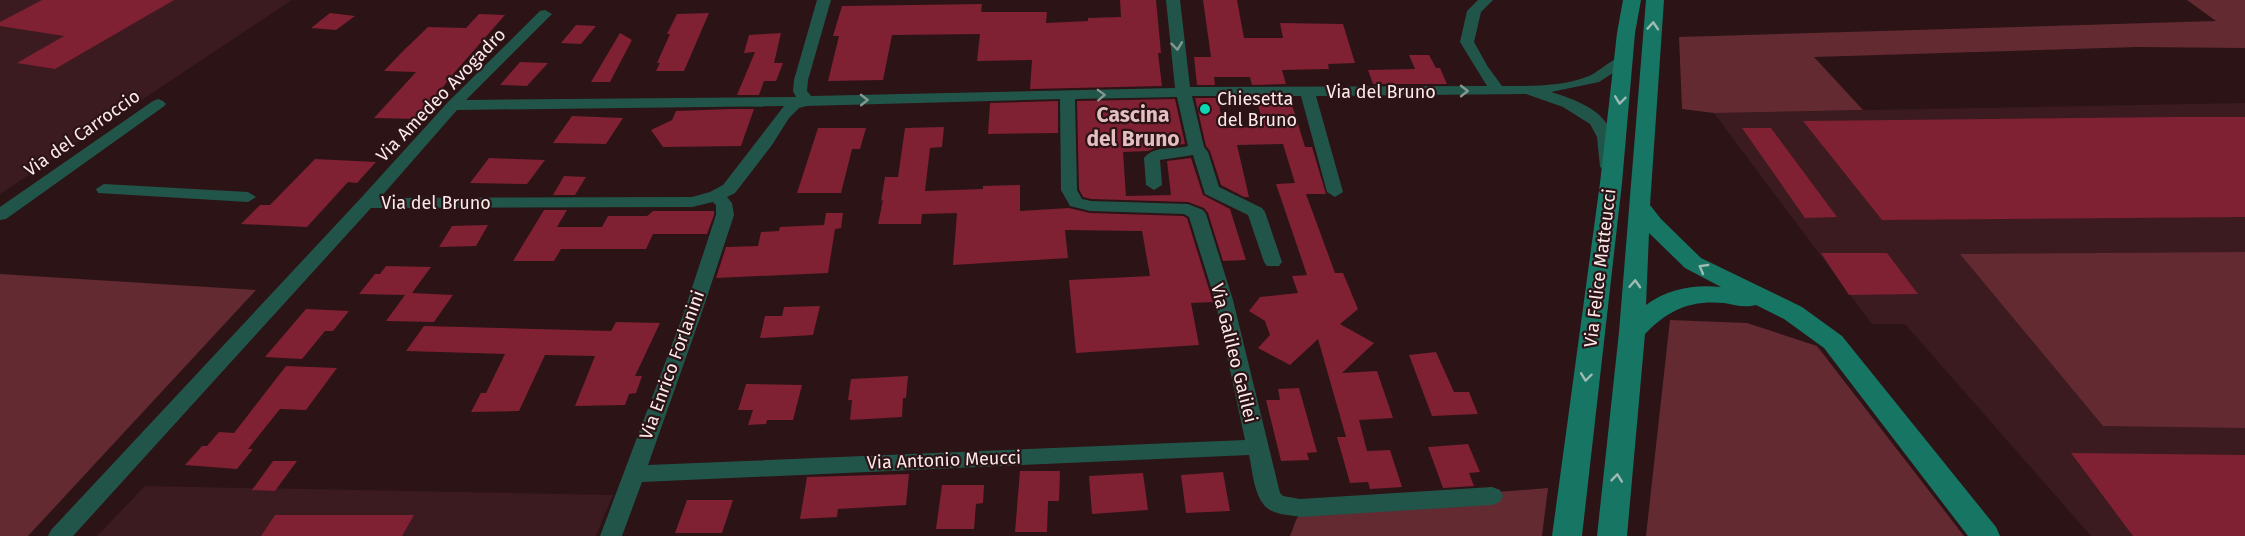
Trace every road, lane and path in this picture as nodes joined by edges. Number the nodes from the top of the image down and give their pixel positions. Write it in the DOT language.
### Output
graph roads {
  1 [pos="824,0"];
  2 [pos="1173,0"];
  3 [pos="1486,0"];
  4 [pos="1632,0"];
  5 [pos="1655,0"];
  6 [pos="545,14"];
  7 [pos="1625,59"];
  8 [pos="1527,90"];
  9 [pos="1498,91"];
  10 [pos="1183,92"];
  11 [pos="1307,92"];
  12 [pos="1067,96"];
  13 [pos="806,101"];
  14 [pos="158,104"];
  15 [pos="453,105"];
  16 [pos="1196,148"];
  17 [pos="1611,183"];
  18 [pos="1154,185"];
  19 [pos="104,189"];
  20 [pos="1335,192"];
  21 [pos="717,196"];
  22 [pos="248,197"];
  23 [pos="366,203"];
  24 [pos="1639,206"];
  25 [pos="0,215"];
  26 [pos="1273,262"];
  27 [pos="1793,313"];
  28 [pos="1632,332"];
  29 [pos="1257,447"];
  30 [pos="632,474"];
  31 [pos="1492,496"];
  32 [pos="59,536"];
  33 [pos="611,536"];
  34 [pos="1567,536"];
  35 [pos="1612,536"];
  36 [pos="1985,536"];
  1 -- 13 [label="street"];
  2 -- 10 [label="street, one-way"];
  3 -- 9 [label="street"];
  4 -- 7 [label="main road, Via Felice Matteucci"];
  24 -- 5 [label="main road, Via Felice Matteucci, one-way"];
  6 -- 15 [label="street, Via Amedeo Avogadro"];
  7 -- 8 [label="street"];
  7 -- 17 [label="main road, Via Felice Matteucci, one-way"];
  8 -- 9 [label="street, Via del Bruno"];
  8 -- 17 [label="street, Via del Bruno"];
  11 -- 9 [label="street, Via del Bruno, one-way"];
  10 -- 11 [label="street, Via del Bruno"];
  12 -- 10 [label="street, Via del Bruno, one-way"];
  10 -- 16 [label="street"];
  11 -- 20 [label="street"];
  13 -- 12 [label="street, Via del Bruno, one-way"];
  12 -- 29 [label="street, Via Galileo Galilei"];
  13 -- 15 [label="street, Via del Bruno"];
  13 -- 21 [label="street"];
  14 -- 25 [label="street, Via del Carroccio"];
  15 -- 23 [label="street, Via Amedeo Avogadro"];
  16 -- 18 [label="street"];
  16 -- 26 [label="street"];
  17 -- 34 [label="main road, Via Felice Matteucci, one-way"];
  19 -- 22 [label="street"];
  21 -- 23 [label="street, Via del Bruno"];
  21 -- 30 [label="street, Via Enrico Forlanini"];
  23 -- 32 [label="street, Via del Bruno"];
  27 -- 24 [label="main road, one-way"];
  28 -- 24 [label="main road, Via Felice Matteucci, one-way"];
  27 -- 28 [label="main road"];
  27 -- 36 [label="main road"];
  35 -- 28 [label="main road, Via Felice Matteucci, one-way"];
  29 -- 30 [label="street, Via Antonio Meucci"];
  29 -- 31 [label="street, Via Galileo Galilei"];
  30 -- 33 [label="street, Via Enrico Forlanini"];
}
